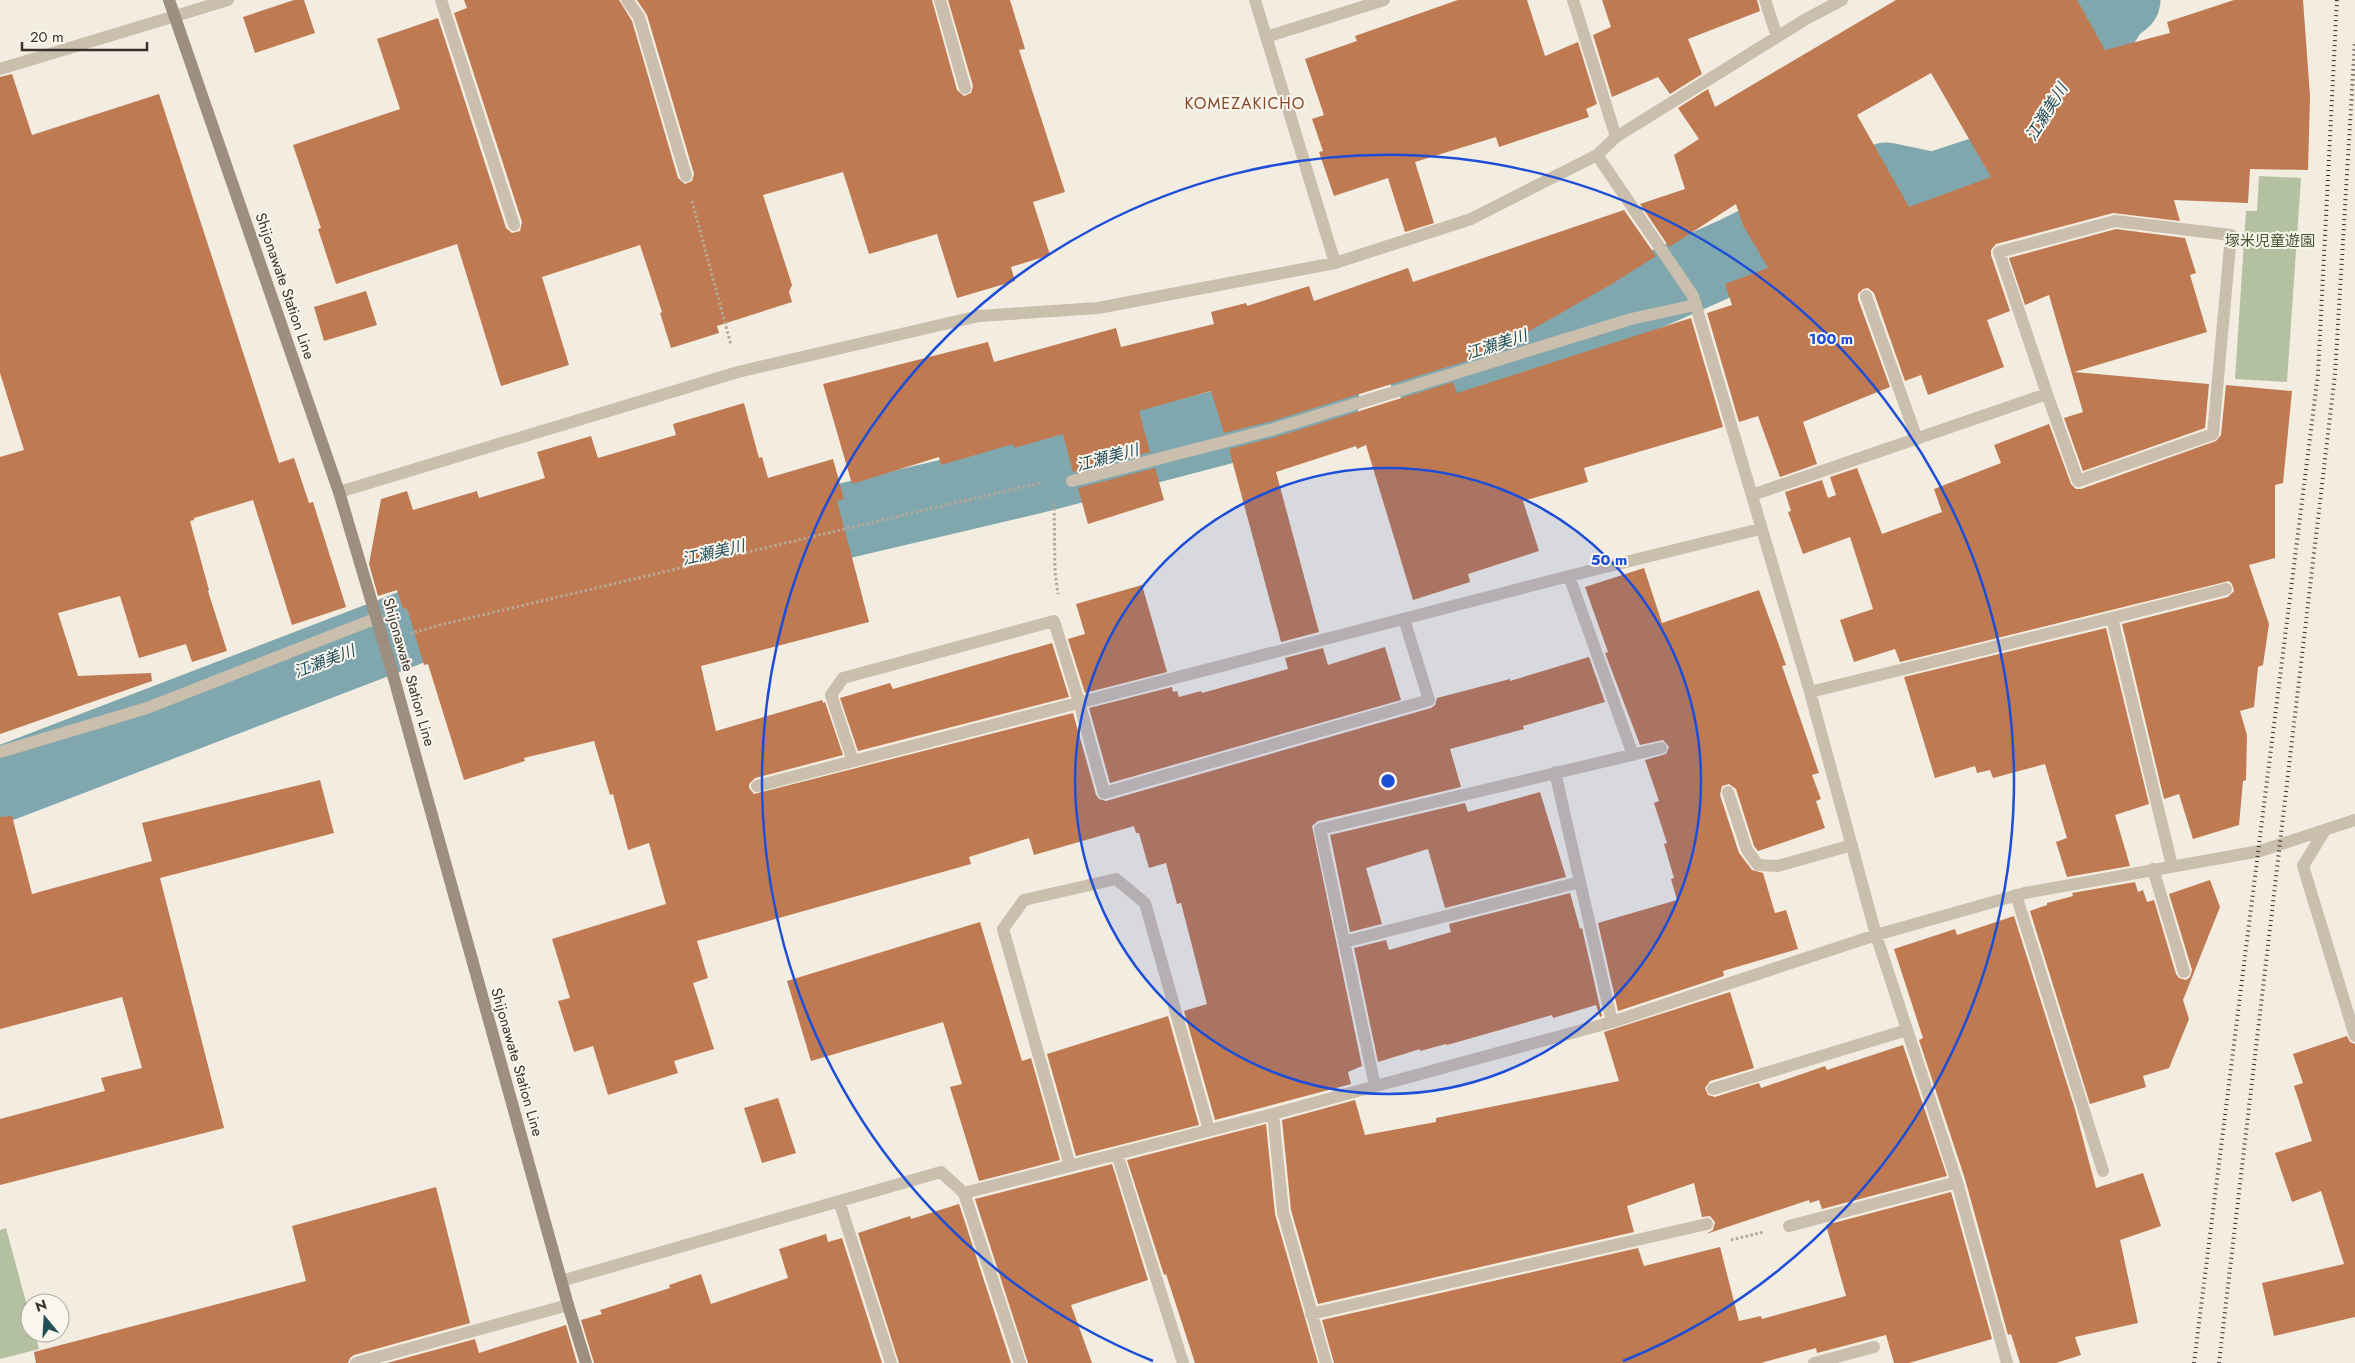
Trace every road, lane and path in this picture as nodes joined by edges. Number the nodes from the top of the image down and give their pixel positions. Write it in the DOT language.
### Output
graph roads {
  1 [pos="169,0"];
  2 [pos="228,0"];
  3 [pos="441,0"];
  4 [pos="626,0"];
  5 [pos="940,0"];
  6 [pos="1254,0"];
  7 [pos="1384,0"];
  8 [pos="1573,0"];
  9 [pos="1765,0"];
  10 [pos="1842,0"];
  11 [pos="175,17"];
  12 [pos="1777,37"];
  13 [pos="1266,38"];
  14 [pos="0,69"];
  15 [pos="965,88"];
  16 [pos="1616,137"];
  17 [pos="1597,155"];
  18 [pos="686,176"];
  19 [pos="514,226"];
  20 [pos="1335,263"];
  21 [pos="1866,296"];
  22 [pos="1695,304"];
  23 [pos="738,372"];
  24 [pos="2047,394"];
  25 [pos="1917,439"];
  26 [pos="1049,481"];
  27 [pos="1072,482"];
  28 [pos="339,492"];
  29 [pos="1752,495"];
  30 [pos="1053,499"];
  31 [pos="1760,529"];
  32 [pos="1569,576"];
  33 [pos="2226,589"];
  34 [pos="376,618"];
  35 [pos="2112,618"];
  36 [pos="1404,619"];
  37 [pos="1054,621"];
  38 [pos="388,655"];
  39 [pos="1810,692"];
  40 [pos="1079,702"];
  41 [pos="1661,748"];
  42 [pos="0,752"];
  43 [pos="1632,754"];
  44 [pos="853,761"];
  45 [pos="1555,772"];
  46 [pos="757,786"];
  47 [pos="1728,792"];
  48 [pos="2355,820"];
  49 [pos="2325,830"];
  50 [pos="1852,845"];
  51 [pos="2172,866"];
  52 [pos="2153,869"];
  53 [pos="1580,882"];
  54 [pos="2016,896"];
  55 [pos="1876,935"];
  56 [pos="1344,942"];
  57 [pos="2184,972"];
  58 [pos="1612,1022"];
  59 [pos="1907,1030"];
  60 [pos="2355,1036"];
  61 [pos="1375,1086"];
  62 [pos="1713,1089"];
  63 [pos="1273,1114"];
  64 [pos="1209,1130"];
  65 [pos="1117,1154"];
  66 [pos="1070,1166"];
  67 [pos="2103,1171"];
  68 [pos="1958,1182"];
  69 [pos="964,1193"];
  70 [pos="839,1201"];
  71 [pos="1707,1224"];
  72 [pos="1789,1226"];
  73 [pos="561,1281"];
  74 [pos="568,1306"];
  75 [pos="1311,1314"];
  76 [pos="1874,1348"];
  77 [pos="356,1363"];
  78 [pos="586,1363"];
  79 [pos="891,1363"];
  80 [pos="1020,1363"];
  81 [pos="1183,1363"];
  82 [pos="1326,1363"];
  83 [pos="1814,1363"];
  84 [pos="2006,1363"];
  1 -- 11 [label="main road, Shijonawate Station Line"];
  2 -- 11 [label="street"];
  3 -- 19 [label="street"];
  4 -- 18 [label="street"];
  5 -- 15 [label="street"];
  6 -- 13 [label="street"];
  7 -- 13 [label="street"];
  8 -- 16 [label="street"];
  9 -- 12 [label="street"];
  10 -- 12 [label="street"];
  11 -- 14 [label="street"];
  11 -- 28 [label="main road, Shijonawate Station Line"];
  12 -- 16 [label="street"];
  13 -- 20 [label="street"];
  16 -- 17 [label="street"];
  17 -- 20 [label="street"];
  17 -- 22 [label="street"];
  18 -- 23 [label="path"];
  20 -- 23 [label="street"];
  21 -- 25 [label="street"];
  22 -- 27 [label="street"];
  22 -- 29 [label="street"];
  23 -- 28 [label="street"];
  24 -- 24 [label="street"];
  24 -- 25 [label="street"];
  25 -- 29 [label="street"];
  26 -- 38 [label="path"];
  28 -- 34 [label="main road, Shijonawate Station Line"];
  29 -- 31 [label="street"];
  30 -- 37 [label="path"];
  31 -- 32 [label="street"];
  31 -- 39 [label="street"];
  32 -- 36 [label="street"];
  32 -- 43 [label="street"];
  33 -- 35 [label="street"];
  34 -- 38 [label="main road, Shijonawate Station Line"];
  34 -- 42 [label="street"];
  35 -- 39 [label="street"];
  35 -- 51 [label="street"];
  36 -- 40 [label="street"];
  36 -- 40 [label="street"];
  37 -- 40 [label="street"];
  37 -- 44 [label="street"];
  38 -- 73 [label="main road, Shijonawate Station Line"];
  39 -- 50 [label="street"];
  40 -- 44 [label="street"];
  41 -- 43 [label="street"];
  43 -- 45 [label="street"];
  44 -- 46 [label="street"];
  45 -- 53 [label="street"];
  45 -- 56 [label="street"];
  47 -- 50 [label="street"];
  48 -- 49 [label="street"];
  49 -- 51 [label="street"];
  49 -- 60 [label="street"];
  50 -- 55 [label="street"];
  51 -- 52 [label="street"];
  52 -- 54 [label="street"];
  52 -- 57 [label="street"];
  53 -- 56 [label="street"];
  53 -- 58 [label="street"];
  54 -- 55 [label="street"];
  54 -- 67 [label="street"];
  55 -- 58 [label="street"];
  55 -- 59 [label="street"];
  56 -- 61 [label="street"];
  58 -- 61 [label="street"];
  59 -- 62 [label="street"];
  59 -- 68 [label="street"];
  61 -- 63 [label="street"];
  63 -- 64 [label="street"];
  63 -- 75 [label="street"];
  64 -- 65 [label="street"];
  64 -- 66 [label="street"];
  65 -- 66 [label="street"];
  65 -- 81 [label="street"];
  66 -- 69 [label="street"];
  68 -- 72 [label="street"];
  68 -- 84 [label="street"];
  69 -- 70 [label="street"];
  69 -- 80 [label="street"];
  70 -- 73 [label="street"];
  70 -- 79 [label="street"];
  71 -- 72 [label="path"];
  71 -- 75 [label="street"];
  73 -- 74 [label="main road, Shijonawate Station Line"];
  74 -- 77 [label="street"];
  74 -- 78 [label="main road, Shijonawate Station Line"];
  75 -- 82 [label="street"];
  76 -- 83 [label="street"];
}
